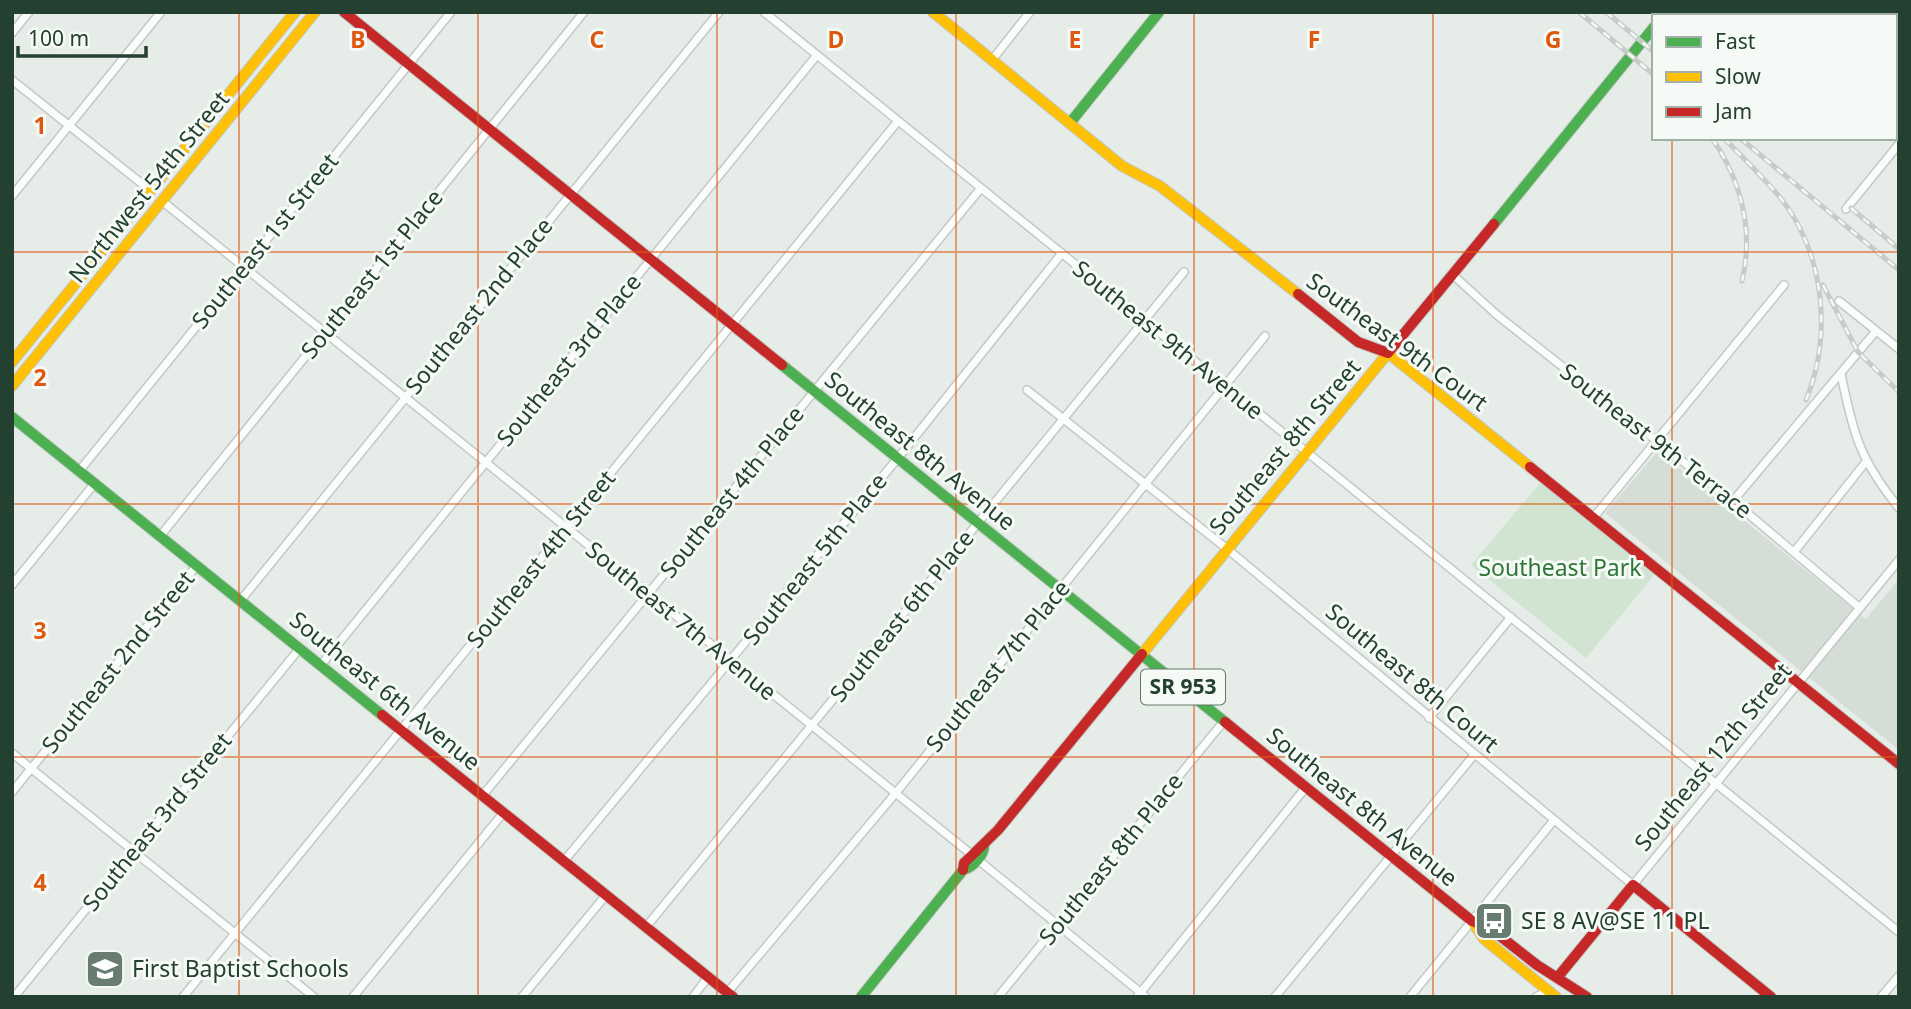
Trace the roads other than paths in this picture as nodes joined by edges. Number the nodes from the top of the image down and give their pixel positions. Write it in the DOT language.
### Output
graph roads {
  1 [pos="30,12"];
  2 [pos="161,12"];
  3 [pos="295,12"];
  4 [pos="315,12"];
  5 [pos="344,12"];
  6 [pos="451,12"];
  7 [pos="584,12"];
  8 [pos="719,12"];
  9 [pos="764,12"];
  10 [pos="933,12"];
  11 [pos="1030,12"];
  12 [pos="1159,12"];
  13 [pos="1652,29"];
  14 [pos="12,33"];
  15 [pos="817,55"];
  16 [pos="992,60"];
  17 [pos="410,64"];
  18 [pos="12,80"];
  19 [pos="898,121"];
  20 [pos="1070,123"];
  21 [pos="69,125"];
  22 [pos="489,129"];
  23 [pos="1899,144"];
  24 [pos="981,188"];
  25 [pos="151,191"];
  26 [pos="570,193"];
  27 [pos="12,196"];
  28 [pos="162,201"];
  29 [pos="1846,208"];
  30 [pos="1062,253"];
  31 [pos="650,258"];
  32 [pos="244,267"];
  33 [pos="1184,272"];
  34 [pos="1452,274"];
  35 [pos="95,283"];
  36 [pos="1784,285"];
  37 [pos="1839,301"];
  38 [pos="1145,319"];
  39 [pos="732,324"];
  40 [pos="1876,331"];
  41 [pos="326,332"];
  42 [pos="1265,336"];
  43 [pos="1899,349"];
  44 [pos="1388,353"];
  45 [pos="12,362"];
  46 [pos="1841,374"];
  47 [pos="12,386"];
  48 [pos="1225,387"];
  49 [pos="1027,390"];
  50 [pos="815,391"];
  51 [pos="406,397"];
  52 [pos="12,416"];
  53 [pos="1063,419"];
  54 [pos="1657,441"];
  55 [pos="1306,452"];
  56 [pos="898,458"];
  57 [pos="486,463"];
  58 [pos="1866,463"];
  59 [pos="80,470"];
  60 [pos="95,483"];
  61 [pos="1145,485"];
  62 [pos="1733,501"];
  63 [pos="1899,508"];
  64 [pos="1594,517"];
  65 [pos="978,523"];
  66 [pos="566,528"];
  67 [pos="161,535"];
  68 [pos="1227,548"];
  69 [pos="1794,552"];
  70 [pos="1899,560"];
  71 [pos="197,565"];
  72 [pos="12,585"];
  73 [pos="1061,589"];
  74 [pos="648,594"];
  75 [pos="241,600"];
  76 [pos="1860,608"];
  77 [pos="1511,617"];
  78 [pos="300,648"];
  79 [pos="1142,654"];
  80 [pos="731,661"];
  81 [pos="321,665"];
  82 [pos="1798,683"];
  83 [pos="1429,718"];
  84 [pos="1224,721"];
  85 [pos="811,726"];
  86 [pos="402,730"];
  87 [pos="12,753"];
  88 [pos="1474,755"];
  89 [pos="1899,764"];
  90 [pos="31,768"];
  91 [pos="1717,784"];
  92 [pos="1306,787"];
  93 [pos="12,792"];
  94 [pos="895,794"];
  95 [pos="483,795"];
  96 [pos="504,812"];
  97 [pos="1554,820"];
  98 [pos="134,851"];
  99 [pos="1391,856"];
  100 [pos="974,857"];
  101 [pos="564,861"];
  102 [pos="1633,885"];
  103 [pos="606,895"];
  104 [pos="1472,921"];
  105 [pos="1056,925"];
  106 [pos="646,927"];
  107 [pos="1899,932"];
  108 [pos="236,933"];
  109 [pos="1899,976"];
  110 [pos="708,977"];
  111 [pos="1557,978"];
  112 [pos="1552,994"];
  113 [pos="730,995"];
  114 [pos="1141,995"];
  115 [pos="14,997"];
  116 [pos="183,997"];
  117 [pos="314,997"];
  118 [pos="353,997"];
  119 [pos="522,997"];
  120 [pos="693,997"];
  121 [pos="861,997"];
  122 [pos="998,997"];
  123 [pos="1275,997"];
  124 [pos="1410,997"];
  125 [pos="1536,997"];
  126 [pos="1587,997"];
  127 [pos="1771,997"];
  128 [pos="1881,997"];
  1 -- 14 [label="street"];
  2 -- 21 [label="street"];
  3 -- 25 [label="main road, Northwest 54th Street"];
  4 -- 28 [label="main road, Northwest 54th Street"];
  5 -- 17 [label="main road, Southeast 8th Avenue / SR 953"];
  6 -- 17 [label="street, Southeast 1st Street"];
  7 -- 22 [label="street, Southeast 1st Place"];
  8 -- 26 [label="street, Southeast 2nd Place"];
  9 -- 15 [label="street, Southeast 9th Avenue"];
  10 -- 16 [label="main road, Southeast 9th Court"];
  11 -- 16 [label="street"];
  12 -- 20 [label="main road"];
  13 -- 34 [label="main road, Southeast 8th Street"];
  15 -- 19 [label="street, Southeast 9th Avenue"];
  15 -- 31 [label="street, Southeast 3rd Place"];
  16 -- 20 [label="main road, Southeast 9th Court"];
  17 -- 22 [label="main road, Southeast 8th Avenue / SR 953"];
  17 -- 32 [label="street, Southeast 1st Street"];
  18 -- 21 [label="street"];
  19 -- 24 [label="street, Southeast 9th Avenue"];
  19 -- 39 [label="street, Southeast 4th Street"];
  20 -- 44 [label="main road, Southeast 9th Court"];
  21 -- 25 [label="street"];
  21 -- 27 [label="street"];
  22 -- 26 [label="main road, Southeast 8th Avenue / SR 953"];
  22 -- 41 [label="street, Southeast 1st Place"];
  23 -- 29 [label="street"];
  24 -- 30 [label="street, Southeast 9th Avenue"];
  24 -- 50 [label="street, Southeast 4th Place"];
  25 -- 35 [label="main road"];
  25 -- 45 [label="main road, Northwest 54th Street"];
  26 -- 31 [label="main road, Southeast 8th Avenue / SR 953"];
  26 -- 51 [label="street, Southeast 2nd Place"];
  28 -- 32 [label="street, Southeast 7th Avenue"];
  28 -- 35 [label="main road, Northwest 54th Street"];
  30 -- 38 [label="street, Southeast 9th Avenue"];
  30 -- 56 [label="street, Southeast 5th Place"];
  31 -- 39 [label="main road, Southeast 8th Avenue / SR 953"];
  31 -- 57 [label="street, Southeast 3rd Place"];
  32 -- 41 [label="street, Southeast 7th Avenue"];
  32 -- 59 [label="street, Southeast 1st Street"];
  33 -- 38 [label="street, Southeast 6th Place"];
  34 -- 44 [label="main road, Southeast 8th Street"];
  34 -- 54 [label="street, Southeast 9th Terrace"];
  35 -- 47 [label="main road, Northwest 54th Street"];
  36 -- 54 [label="street"];
  37 -- 40 [label="street"];
  38 -- 48 [label="street, Southeast 9th Avenue"];
  38 -- 53 [label="street, Southeast 6th Place"];
  39 -- 50 [label="main road, Southeast 8th Avenue / SR 953"];
  39 -- 66 [label="street, Southeast 4th Street"];
  40 -- 43 [label="street"];
  40 -- 46 [label="street"];
  41 -- 51 [label="street, Southeast 7th Avenue"];
  41 -- 67 [label="street, Southeast 1st Place"];
  42 -- 48 [label="street, Southeast 7th Place"];
  44 -- 55 [label="main road, Southeast 8th Street"];
  44 -- 64 [label="main road, Southeast 9th Court"];
  46 -- 58 [label="street"];
  46 -- 62 [label="street"];
  48 -- 55 [label="street, Southeast 9th Avenue"];
  48 -- 61 [label="street, Southeast 7th Place"];
  49 -- 53 [label="street, Southeast 8th Court"];
  50 -- 56 [label="main road, Southeast 8th Avenue / SR 953"];
  50 -- 74 [label="street, Southeast 4th Place"];
  51 -- 57 [label="street, Southeast 7th Avenue"];
  51 -- 75 [label="street, Southeast 2nd Place"];
  52 -- 59 [label="main road, Southeast 6th Avenue"];
  53 -- 61 [label="street, Southeast 8th Court"];
  53 -- 65 [label="street, Southeast 6th Place"];
  54 -- 62 [label="street, Southeast 9th Terrace"];
  54 -- 64 [label="street"];
  55 -- 68 [label="main road, Southeast 8th Street"];
  55 -- 77 [label="street, Southeast 9th Avenue"];
  56 -- 65 [label="main road, Southeast 8th Avenue / SR 953"];
  56 -- 80 [label="street, Southeast 5th Place"];
  57 -- 66 [label="street, Southeast 7th Avenue"];
  57 -- 81 [label="street, Southeast 3rd Place"];
  58 -- 63 [label="street"];
  58 -- 69 [label="street"];
  59 -- 60 [label="main road, Southeast 6th Avenue"];
  60 -- 67 [label="main road, Southeast 6th Avenue"];
  60 -- 72 [label="street"];
  61 -- 68 [label="street, Southeast 8th Court"];
  61 -- 73 [label="street, Southeast 7th Place"];
  62 -- 69 [label="street, Southeast 9th Terrace"];
  64 -- 82 [label="main road, Southeast 9th Court"];
  65 -- 73 [label="main road, Southeast 8th Avenue / SR 953"];
  65 -- 85 [label="street, Southeast 6th Place"];
  66 -- 74 [label="street, Southeast 7th Avenue"];
  66 -- 86 [label="street, Southeast 4th Street"];
  67 -- 71 [label="main road, Southeast 6th Avenue"];
  68 -- 79 [label="main road, Southeast 8th Street"];
  68 -- 83 [label="street, Southeast 8th Court"];
  69 -- 76 [label="street, Southeast 9th Terrace"];
  70 -- 76 [label="street, Southeast 12th Street"];
  71 -- 75 [label="main road, Southeast 6th Avenue"];
  71 -- 90 [label="street, Southeast 2nd Street"];
  73 -- 79 [label="main road, Southeast 8th Avenue / SR 953"];
  73 -- 94 [label="street, Southeast 7th Place"];
  74 -- 80 [label="street, Southeast 7th Avenue"];
  74 -- 95 [label="street, Southeast 4th Place"];
  75 -- 78 [label="main road, Southeast 6th Avenue"];
  76 -- 82 [label="street, Southeast 12th Street"];
  77 -- 83 [label="street"];
  77 -- 91 [label="street, Southeast 9th Avenue"];
  78 -- 81 [label="main road, Southeast 6th Avenue"];
  78 -- 98 [label="street, Southeast 3rd Street"];
  79 -- 84 [label="main road, Southeast 8th Avenue / SR 953"];
  79 -- 100 [label="main road, Southeast 8th Street"];
  80 -- 85 [label="street, Southeast 7th Avenue"];
  80 -- 101 [label="street, Southeast 5th Place"];
  81 -- 86 [label="main road, Southeast 6th Avenue"];
  82 -- 89 [label="main road, Southeast 9th Court"];
  82 -- 91 [label="street, Southeast 12th Street"];
  83 -- 88 [label="street, Southeast 8th Court"];
  84 -- 92 [label="main road, Southeast 8th Avenue / SR 953"];
  84 -- 105 [label="street, Southeast 8th Place"];
  85 -- 94 [label="street, Southeast 7th Avenue"];
  85 -- 106 [label="street, Southeast 6th Place"];
  86 -- 95 [label="main road, Southeast 6th Avenue"];
  86 -- 108 [label="street, Southeast 4th Street"];
  87 -- 90 [label="street"];
  88 -- 97 [label="street, Southeast 8th Court"];
  88 -- 99 [label="street"];
  90 -- 93 [label="street, Southeast 2nd Street"];
  90 -- 98 [label="street"];
  91 -- 102 [label="street, Southeast 12th Street"];
  91 -- 107 [label="street, Southeast 9th Avenue"];
  92 -- 99 [label="main road, Southeast 8th Avenue / SR 953"];
  92 -- 114 [label="street"];
  94 -- 100 [label="street, Southeast 7th Avenue"];
  94 -- 113 [label="street, Southeast 7th Place"];
  95 -- 96 [label="main road, Southeast 6th Avenue"];
  96 -- 101 [label="main road, Southeast 6th Avenue"];
  96 -- 118 [label="street"];
  97 -- 102 [label="street, Southeast 8th Court"];
  97 -- 104 [label="street"];
  98 -- 108 [label="street"];
  98 -- 115 [label="street, Southeast 3rd Street"];
  99 -- 104 [label="main road, Southeast 8th Avenue / SR 953"];
  99 -- 123 [label="street"];
  100 -- 105 [label="street, Southeast 7th Avenue"];
  100 -- 121 [label="main road, Southeast 8th Street"];
  101 -- 103 [label="main road, Southeast 6th Avenue"];
  102 -- 111 [label="main road, Southeast 12th Street"];
  102 -- 127 [label="main road, Southeast 8th Court"];
  103 -- 106 [label="main road, Southeast 6th Avenue"];
  103 -- 119 [label="street"];
  104 -- 111 [label="main road, SR 953"];
  104 -- 112 [label="main road, SR 953"];
  104 -- 124 [label="street"];
  105 -- 114 [label="street, Southeast 7th Avenue"];
  105 -- 122 [label="street, Southeast 8th Place"];
  106 -- 110 [label="main road, Southeast 6th Avenue"];
  108 -- 116 [label="street, Southeast 4th Street"];
  108 -- 117 [label="street"];
  109 -- 128 [label="street"];
  110 -- 113 [label="main road, Southeast 6th Avenue"];
  110 -- 120 [label="street"];
  111 -- 126 [label="main road, SR 953"];
  112 -- 125 [label="street"];
}
